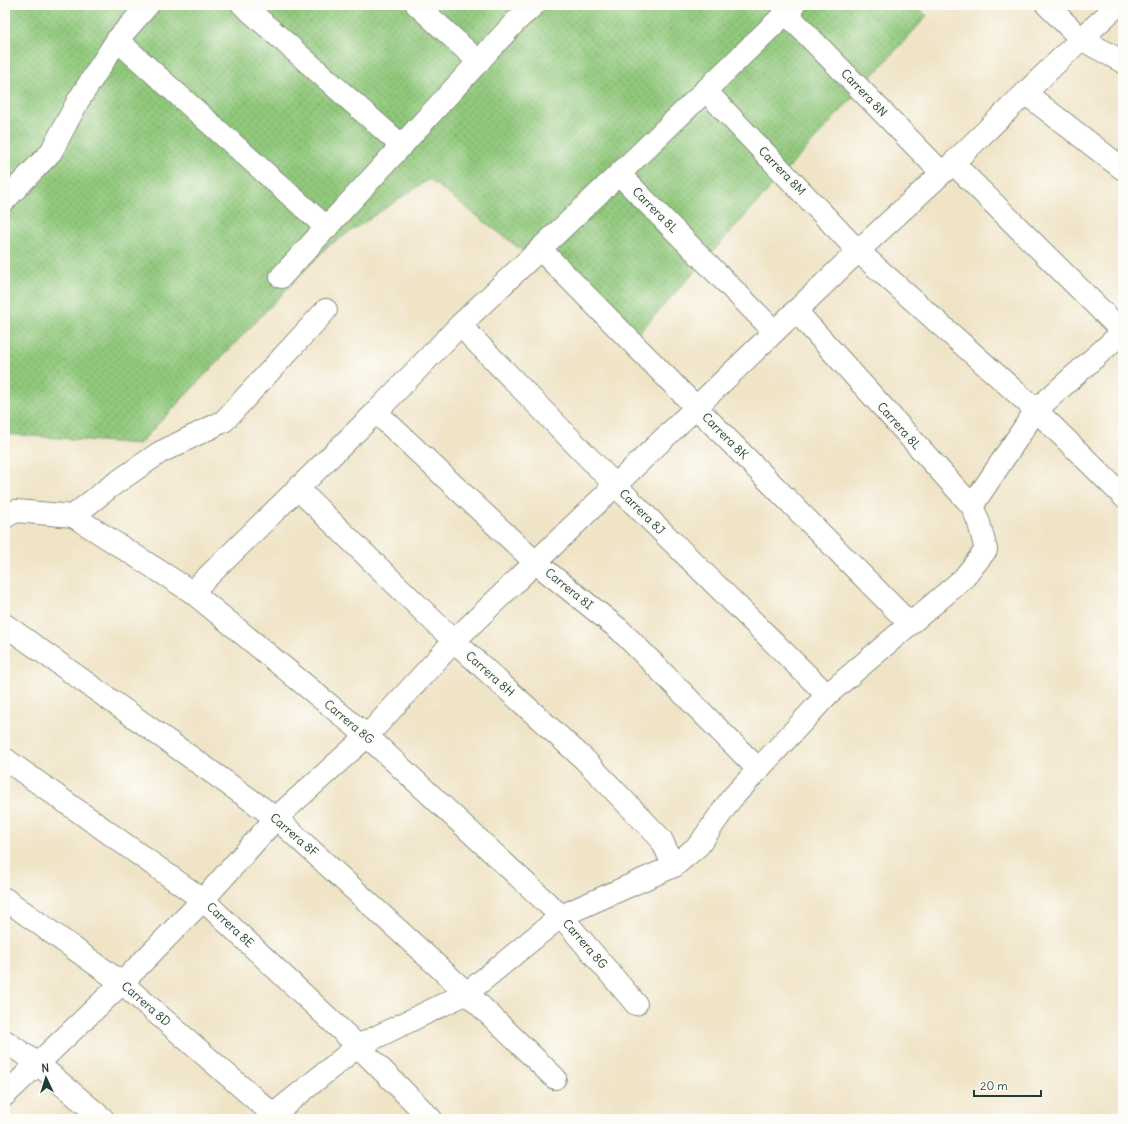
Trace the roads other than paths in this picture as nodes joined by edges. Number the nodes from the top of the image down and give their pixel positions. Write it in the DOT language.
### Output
graph roads {
  1 [pos="148,5"];
  2 [pos="243,5"];
  3 [pos="417,5"];
  4 [pos="534,5"];
  5 [pos="1047,5"];
  6 [pos="1118,5"];
  7 [pos="790,9"];
  8 [pos="1081,39"];
  9 [pos="117,40"];
  10 [pos="479,62"];
  11 [pos="1123,62"];
  12 [pos="705,90"];
  13 [pos="1025,93"];
  14 [pos="402,146"];
  15 [pos="947,168"];
  16 [pos="1123,169"];
  17 [pos="619,174"];
  18 [pos="5,200"];
  19 [pos="327,228"];
  20 [pos="540,249"];
  21 [pos="858,251"];
  22 [pos="281,277"];
  23 [pos="326,310"];
  24 [pos="796,311"];
  25 [pos="460,325"];
  26 [pos="774,331"];
  27 [pos="1123,332"];
  28 [pos="696,407"];
  29 [pos="1036,410"];
  30 [pos="376,412"];
  31 [pos="616,486"];
  32 [pos="297,488"];
  33 [pos="1123,496"];
  34 [pos="972,506"];
  35 [pos="10,514"];
  36 [pos="73,516"];
  37 [pos="536,563"];
  38 [pos="192,592"];
  39 [pos="910,624"];
  40 [pos="5,625"];
  41 [pos="454,642"];
  42 [pos="827,695"];
  43 [pos="367,736"];
  44 [pos="5,759"];
  45 [pos="758,769"];
  46 [pos="276,818"];
  47 [pos="674,866"];
  48 [pos="5,899"];
  49 [pos="203,900"];
  50 [pos="561,916"];
  51 [pos="122,982"];
  52 [pos="467,993"];
  53 [pos="636,1004"];
  54 [pos="5,1041"];
  55 [pos="358,1046"];
  56 [pos="38,1064"];
  57 [pos="555,1078"];
  58 [pos="5,1095"];
  59 [pos="273,1117"];
  60 [pos="103,1119"];
  61 [pos="431,1119"];
  1 -- 9 [label="street"];
  2 -- 14 [label="street"];
  3 -- 10 [label="street"];
  4 -- 10 [label="street"];
  5 -- 8 [label="street"];
  6 -- 8 [label="street"];
  7 -- 12 [label="street"];
  7 -- 15 [label="street, Carrera 8N"];
  8 -- 11 [label="street"];
  8 -- 13 [label="street"];
  9 -- 18 [label="street"];
  9 -- 19 [label="street"];
  10 -- 14 [label="street"];
  12 -- 17 [label="street"];
  12 -- 21 [label="street, Carrera 8M"];
  13 -- 15 [label="street"];
  13 -- 16 [label="street"];
  14 -- 19 [label="street"];
  15 -- 21 [label="street"];
  15 -- 27 [label="street, Carrera 8N"];
  17 -- 20 [label="street"];
  17 -- 26 [label="street, Carrera 8L"];
  19 -- 22 [label="street"];
  20 -- 25 [label="street"];
  20 -- 28 [label="street, Carrera 8K"];
  21 -- 24 [label="street"];
  21 -- 29 [label="street, Carrera 8M"];
  23 -- 36 [label="street"];
  24 -- 26 [label="street"];
  24 -- 34 [label="street, Carrera 8L"];
  25 -- 30 [label="street"];
  25 -- 31 [label="street, Carrera 8J"];
  26 -- 28 [label="street"];
  27 -- 29 [label="street"];
  28 -- 31 [label="street"];
  28 -- 39 [label="street, Carrera 8K"];
  29 -- 33 [label="street, Carrera 8M"];
  29 -- 34 [label="street"];
  30 -- 32 [label="street"];
  30 -- 37 [label="street, Carrera 8I"];
  31 -- 37 [label="street"];
  31 -- 42 [label="street, Carrera 8J"];
  32 -- 38 [label="street"];
  32 -- 41 [label="street, Carrera 8H"];
  34 -- 39 [label="street, Carrera 8L"];
  35 -- 36 [label="street, Carrera 8G"];
  36 -- 38 [label="street, Carrera 8G"];
  37 -- 41 [label="street"];
  37 -- 45 [label="street, Carrera 8I"];
  38 -- 43 [label="street, Carrera 8G"];
  39 -- 42 [label="street"];
  40 -- 46 [label="street, Carrera 8F"];
  41 -- 43 [label="street"];
  41 -- 47 [label="street, Carrera 8H"];
  42 -- 45 [label="street"];
  43 -- 46 [label="street"];
  43 -- 50 [label="street, Carrera 8G"];
  44 -- 49 [label="street, Carrera 8E"];
  45 -- 47 [label="street"];
  46 -- 49 [label="street"];
  46 -- 52 [label="street, Carrera 8F"];
  47 -- 50 [label="street"];
  48 -- 51 [label="street, Carrera 8D"];
  49 -- 51 [label="street"];
  49 -- 55 [label="street, Carrera 8E"];
  50 -- 52 [label="street"];
  50 -- 53 [label="street, Carrera 8G"];
  51 -- 56 [label="street"];
  51 -- 59 [label="street, Carrera 8D"];
  52 -- 55 [label="street"];
  52 -- 57 [label="street, Carrera 8F"];
  54 -- 56 [label="street"];
  55 -- 59 [label="street"];
  55 -- 61 [label="street, Carrera 8E"];
  56 -- 58 [label="street"];
  56 -- 60 [label="street"];
}
